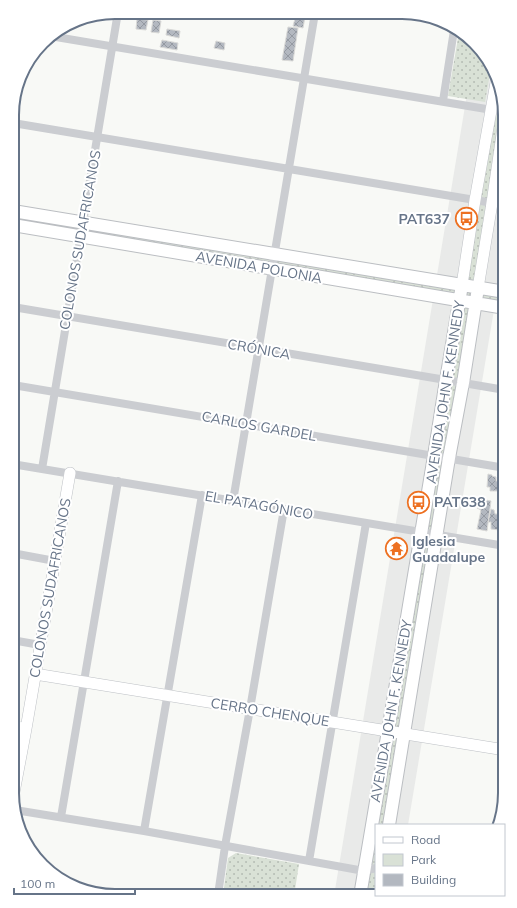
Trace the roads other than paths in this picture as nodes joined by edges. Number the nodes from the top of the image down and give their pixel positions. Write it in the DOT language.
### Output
graph roads {
  1 [pos="117,19"];
  2 [pos="314,19"];
  3 [pos="453,34"];
  4 [pos="59,37"];
  5 [pos="112,46"];
  6 [pos="304,78"];
  7 [pos="494,89"];
  8 [pos="442,101"];
  9 [pos="491,110"];
  10 [pos="498,112"];
  11 [pos="19,124"];
  12 [pos="97,137"];
  13 [pos="498,161"];
  14 [pos="289,169"];
  15 [pos="475,200"];
  16 [pos="492,202"];
  17 [pos="498,203"];
  18 [pos="19,212"];
  19 [pos="83,222"];
  20 [pos="19,226"];
  21 [pos="80,237"];
  22 [pos="274,254"];
  23 [pos="272,269"];
  24 [pos="462,285"];
  25 [pos="478,288"];
  26 [pos="498,291"];
  27 [pos="460,301"];
  28 [pos="475,303"];
  29 [pos="498,307"];
  30 [pos="19,308"];
  31 [pos="67,317"];
  32 [pos="258,349"];
  33 [pos="446,380"];
  34 [pos="463,383"];
  35 [pos="19,386"];
  36 [pos="498,389"];
  37 [pos="55,392"];
  38 [pos="246,424"];
  39 [pos="434,456"];
  40 [pos="449,458"];
  41 [pos="19,465"];
  42 [pos="498,467"];
  43 [pos="42,469"];
  44 [pos="70,473"];
  45 [pos="118,481"];
  46 [pos="202,495"];
  47 [pos="233,500"];
  48 [pos="284,509"];
  49 [pos="366,523"];
  50 [pos="421,532"];
  51 [pos="436,534"];
  52 [pos="498,545"];
  53 [pos="19,554"];
  54 [pos="55,561"];
  55 [pos="19,641"];
  56 [pos="40,645"];
  57 [pos="35,674"];
  58 [pos="84,682"];
  59 [pos="168,695"];
  60 [pos="250,709"];
  61 [pos="333,722"];
  62 [pos="19,727"];
  63 [pos="26,728"];
  64 [pos="388,731"];
  65 [pos="403,734"];
  66 [pos="498,749"];
  67 [pos="19,766"];
  68 [pos="21,811"];
  69 [pos="61,817"];
  70 [pos="388,824"];
  71 [pos="144,831"];
  72 [pos="225,846"];
  73 [pos="309,861"];
  74 [pos="375,868"];
  75 [pos="364,871"];
  76 [pos="219,889"];
  77 [pos="361,889"];
  1 -- 5 [label="street, COLONOS SUDAFRICANOS"];
  2 -- 6 [label="street"];
  3 -- 8 [label="street"];
  4 -- 5 [label="street"];
  5 -- 6 [label="street"];
  5 -- 12 [label="street, COLONOS SUDAFRICANOS"];
  6 -- 8 [label="street"];
  6 -- 14 [label="street"];
  7 -- 9 [label="street, AVENIDA JOHN F. KENNEDY"];
  8 -- 9 [label="street"];
  9 -- 10 [label="street"];
  9 -- 15 [label="street, AVENIDA JOHN F. KENNEDY"];
  11 -- 12 [label="street"];
  12 -- 14 [label="street"];
  12 -- 19 [label="street, COLONOS SUDAFRICANOS"];
  13 -- 16 [label="street, AVENIDA JOHN F. KENNEDY"];
  14 -- 15 [label="street"];
  14 -- 22 [label="street"];
  15 -- 16 [label="street"];
  15 -- 24 [label="street, AVENIDA JOHN F. KENNEDY"];
  16 -- 17 [label="street"];
  16 -- 25 [label="street, AVENIDA JOHN F. KENNEDY"];
  18 -- 19 [label="main road, AVENIDA POLONIA"];
  19 -- 21 [label="street, COLONOS SUDAFRICANOS"];
  19 -- 22 [label="main road, AVENIDA POLONIA"];
  20 -- 21 [label="main road, AVENIDA POLONIA"];
  21 -- 23 [label="main road, AVENIDA POLONIA"];
  21 -- 31 [label="street, COLONOS SUDAFRICANOS"];
  22 -- 23 [label="street"];
  22 -- 24 [label="main road, AVENIDA POLONIA"];
  23 -- 27 [label="main road, AVENIDA POLONIA"];
  23 -- 32 [label="street"];
  24 -- 25 [label="main road, AVENIDA POLONIA"];
  24 -- 27 [label="main road, AVENIDA JOHN F. KENNEDY"];
  25 -- 26 [label="main road, AVENIDA POLONIA"];
  25 -- 28 [label="main road, AVENIDA JOHN F. KENNEDY"];
  27 -- 28 [label="main road, AVENIDA POLONIA"];
  27 -- 33 [label="main road, AVENIDA JOHN F. KENNEDY"];
  28 -- 29 [label="main road, AVENIDA POLONIA"];
  28 -- 34 [label="main road, AVENIDA JOHN F. KENNEDY"];
  30 -- 31 [label="street, CRÓNICA"];
  31 -- 32 [label="street, CRÓNICA"];
  31 -- 37 [label="street, COLONOS SUDAFRICANOS"];
  32 -- 33 [label="street, CRÓNICA"];
  32 -- 38 [label="street"];
  33 -- 34 [label="street, CRÓNICA"];
  33 -- 39 [label="main road, AVENIDA JOHN F. KENNEDY"];
  34 -- 36 [label="street, CRÓNICA"];
  34 -- 40 [label="main road, AVENIDA JOHN F. KENNEDY"];
  35 -- 37 [label="street, CARLOS GARDEL"];
  37 -- 38 [label="street, CARLOS GARDEL"];
  37 -- 43 [label="street, COLONOS SUDAFRICANOS"];
  38 -- 39 [label="street, CARLOS GARDEL"];
  38 -- 47 [label="street"];
  39 -- 40 [label="street, CARLOS GARDEL"];
  39 -- 50 [label="main road, AVENIDA JOHN F. KENNEDY"];
  40 -- 42 [label="street, CARLOS GARDEL"];
  40 -- 51 [label="main road, AVENIDA JOHN F. KENNEDY"];
  41 -- 43 [label="street, EL PATAGÓNICO"];
  43 -- 44 [label="street, EL PATAGÓNICO"];
  44 -- 45 [label="street, EL PATAGÓNICO"];
  44 -- 54 [label="street, COLONOS SUDAFRICANOS"];
  45 -- 46 [label="street, EL PATAGÓNICO"];
  45 -- 58 [label="street"];
  46 -- 47 [label="street, EL PATAGÓNICO"];
  46 -- 59 [label="street"];
  47 -- 48 [label="street, EL PATAGÓNICO"];
  48 -- 49 [label="street, EL PATAGÓNICO"];
  48 -- 60 [label="street"];
  49 -- 50 [label="street, EL PATAGÓNICO"];
  49 -- 61 [label="street"];
  50 -- 51 [label="street, EL PATAGÓNICO"];
  50 -- 64 [label="main road, AVENIDA JOHN F. KENNEDY"];
  51 -- 52 [label="street, EL PATAGÓNICO"];
  51 -- 65 [label="main road, AVENIDA JOHN F. KENNEDY"];
  53 -- 54 [label="street"];
  54 -- 56 [label="street, COLONOS SUDAFRICANOS"];
  55 -- 56 [label="street"];
  56 -- 57 [label="street, COLONOS SUDAFRICANOS"];
  57 -- 58 [label="street, CERRO CHENQUE"];
  57 -- 63 [label="street, COLONOS SUDAFRICANOS"];
  58 -- 59 [label="street, CERRO CHENQUE"];
  58 -- 69 [label="street"];
  59 -- 60 [label="street, CERRO CHENQUE"];
  59 -- 71 [label="street"];
  60 -- 61 [label="street, CERRO CHENQUE"];
  60 -- 72 [label="street"];
  61 -- 64 [label="street, CERRO CHENQUE"];
  61 -- 73 [label="street"];
  62 -- 63 [label="street"];
  63 -- 67 [label="street, COLONOS SUDAFRICANOS"];
  64 -- 65 [label="street, CERRO CHENQUE"];
  64 -- 75 [label="main road, AVENIDA JOHN F. KENNEDY"];
  65 -- 66 [label="street, CERRO CHENQUE"];
  65 -- 70 [label="main road, AVENIDA JOHN F. KENNEDY"];
  68 -- 69 [label="street"];
  69 -- 71 [label="street"];
  71 -- 72 [label="street"];
  72 -- 73 [label="street"];
  72 -- 76 [label="street"];
  73 -- 75 [label="street"];
  74 -- 75 [label="street"];
  75 -- 77 [label="main road, AVENIDA JOHN F. KENNEDY"];
}
